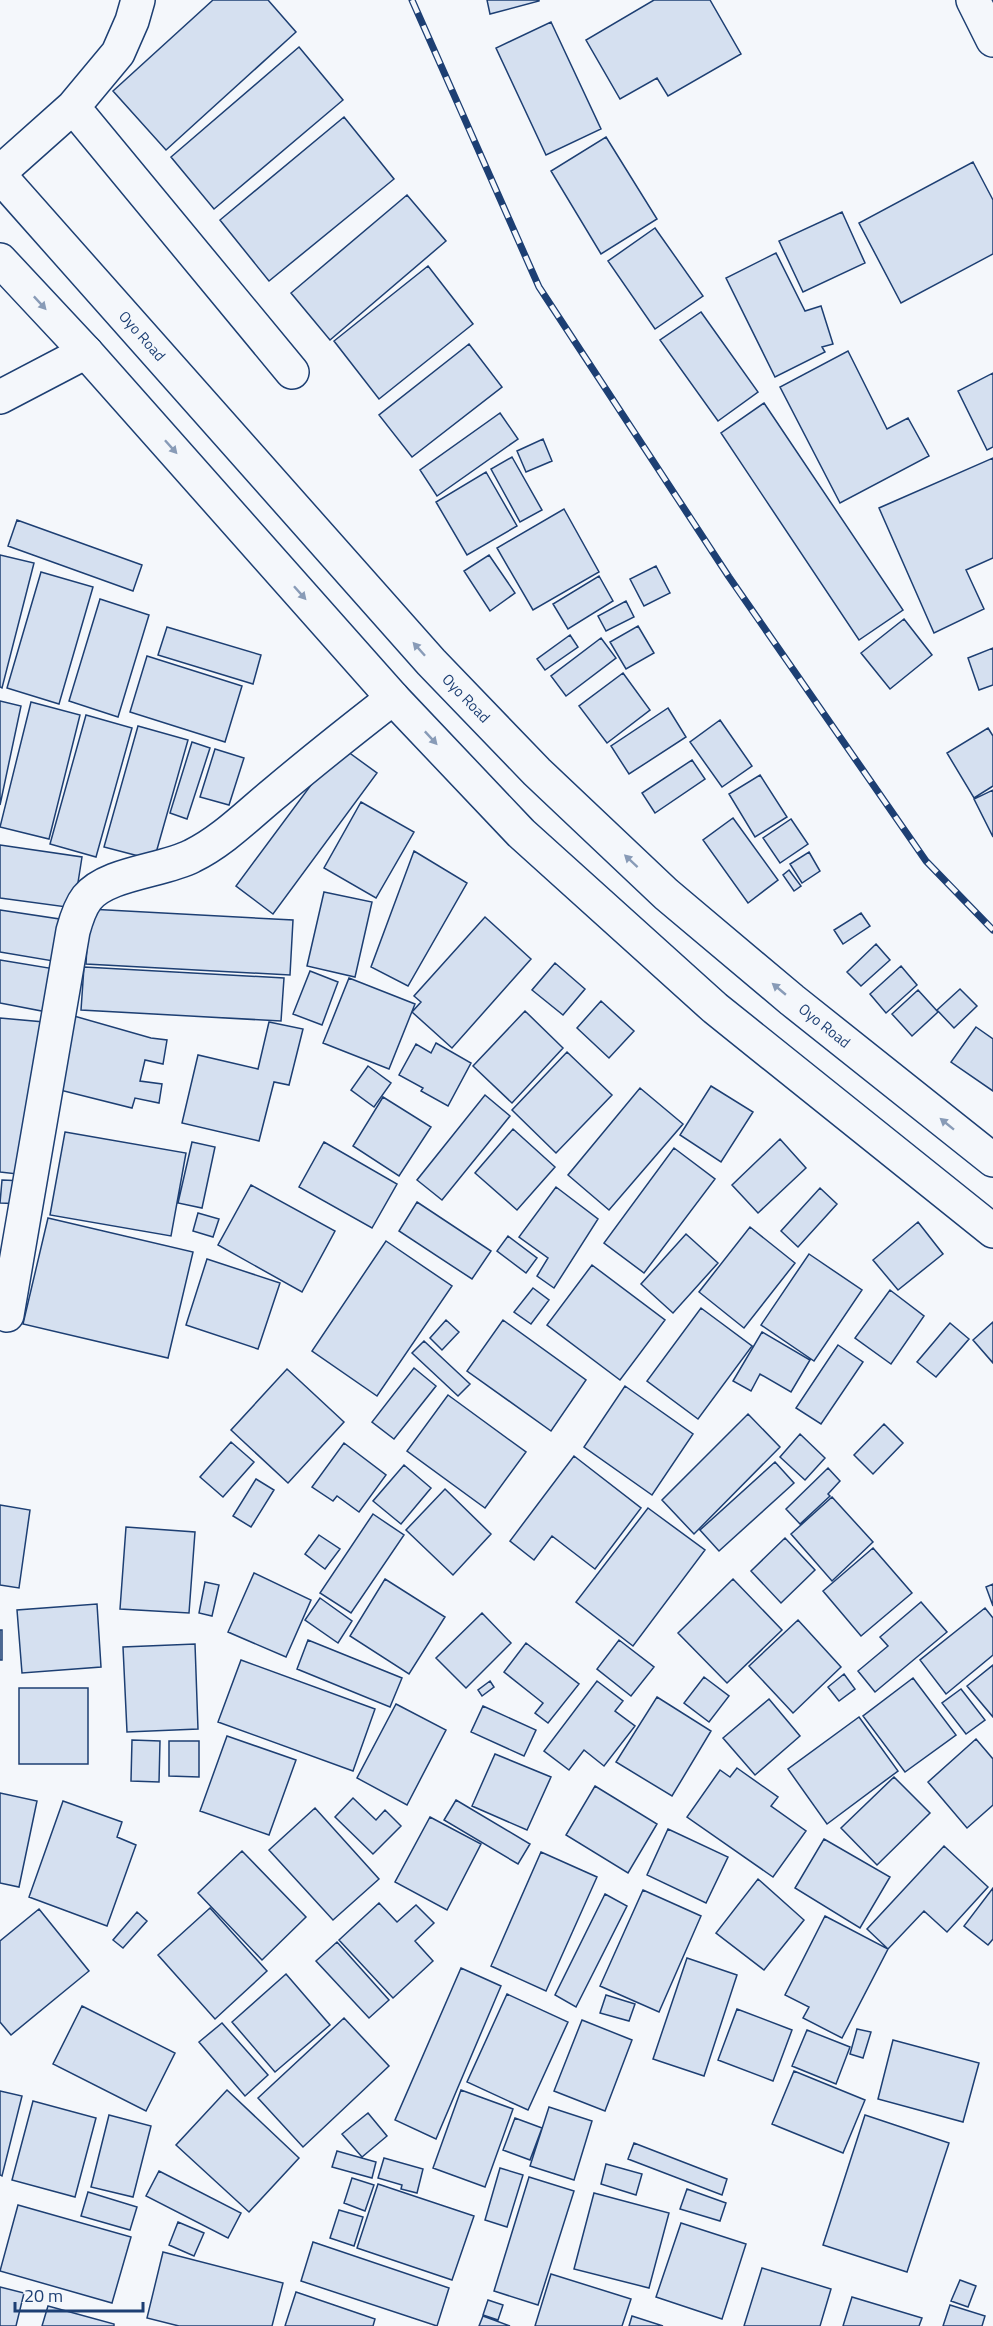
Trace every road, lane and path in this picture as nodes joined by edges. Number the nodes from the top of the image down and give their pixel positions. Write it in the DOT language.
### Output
graph roads {
  1 [pos="138,0"];
  2 [pos="973,0"];
  3 [pos="993,40"];
  4 [pos="73,107"];
  5 [pos="0,174"];
  6 [pos="0,260"];
  7 [pos="86,352"];
  8 [pos="292,372"];
  9 [pos="0,397"];
  10 [pos="393,698"];
  11 [pos="993,1160"];
  12 [pos="993,1231"];
  13 [pos="7,1315"];
  1 -- 4 [label="main road"];
  2 -- 3 [label="main road"];
  4 -- 5 [label="main road"];
  4 -- 8 [label="main road"];
  11 -- 5 [label="main road, Oyo Road, one-way"];
  6 -- 7 [label="main road, one-way"];
  7 -- 9 [label="main road"];
  7 -- 10 [label="main road, one-way"];
  10 -- 12 [label="main road, one-way"];
  10 -- 13 [label="main road"];
}
